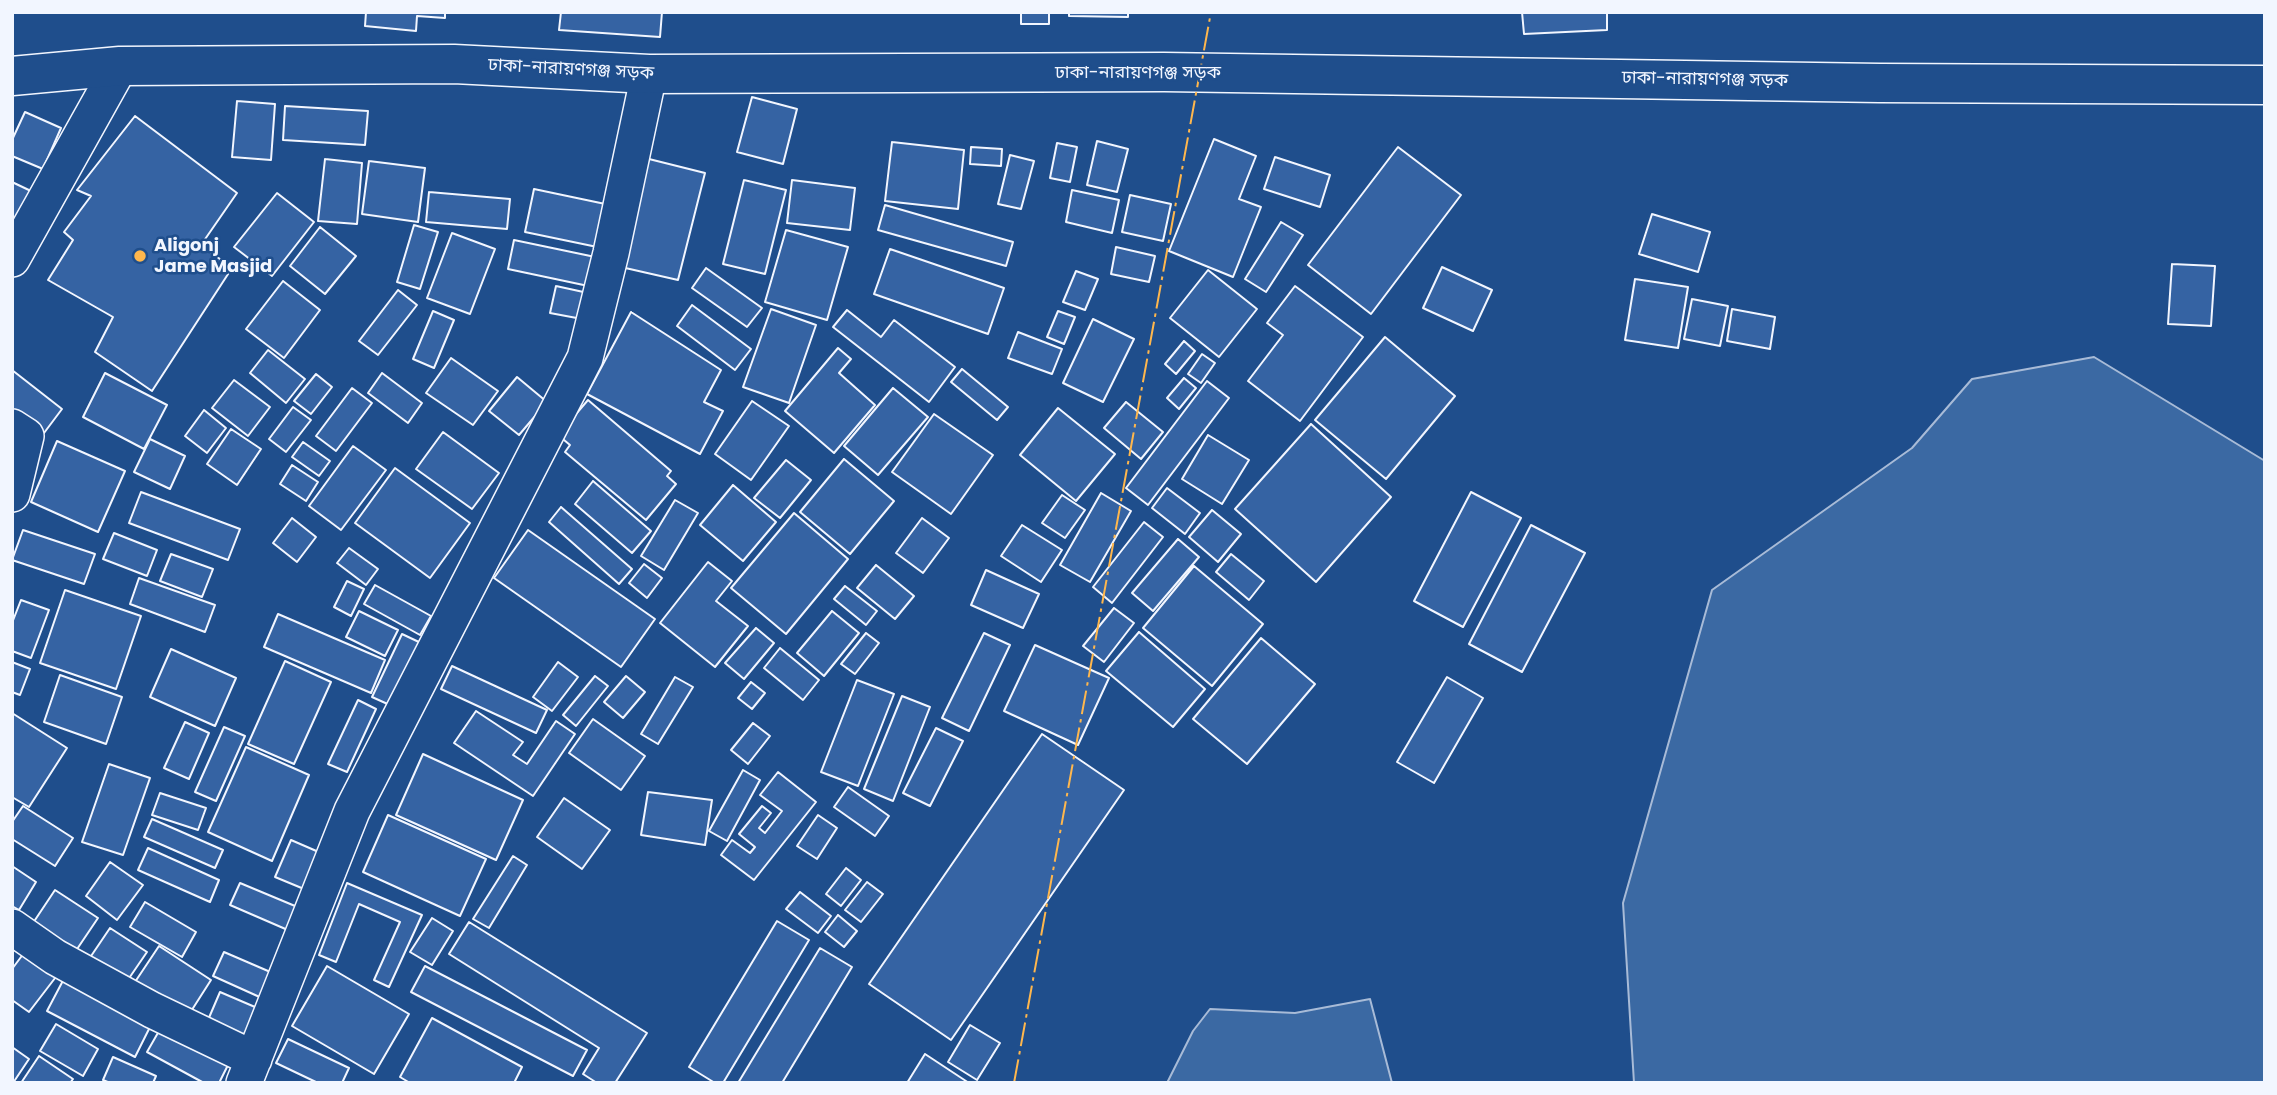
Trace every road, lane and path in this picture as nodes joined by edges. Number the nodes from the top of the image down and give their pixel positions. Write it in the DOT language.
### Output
graph roads {
  1 [pos="120,66"];
  2 [pos="649,74"];
  3 [pos="12,76"];
  4 [pos="2265,85"];
  5 [pos="12,259"];
  6 [pos="12,427"];
  7 [pos="12,494"];
  8 [pos="12,927"];
  9 [pos="249,1071"];
  1 -- 2 [label="highway, ঢাকা-নারায়ণগঞ্জ সড়ক"];
  1 -- 3 [label="highway, ঢাকা-নারায়ণগঞ্জ সড়ক"];
  1 -- 5 [label="street"];
  2 -- 4 [label="highway, ঢাকা-নারায়ণগঞ্জ সড়ক"];
  2 -- 9 [label="street"];
  6 -- 7 [label="street"];
  8 -- 9 [label="street"];
}
